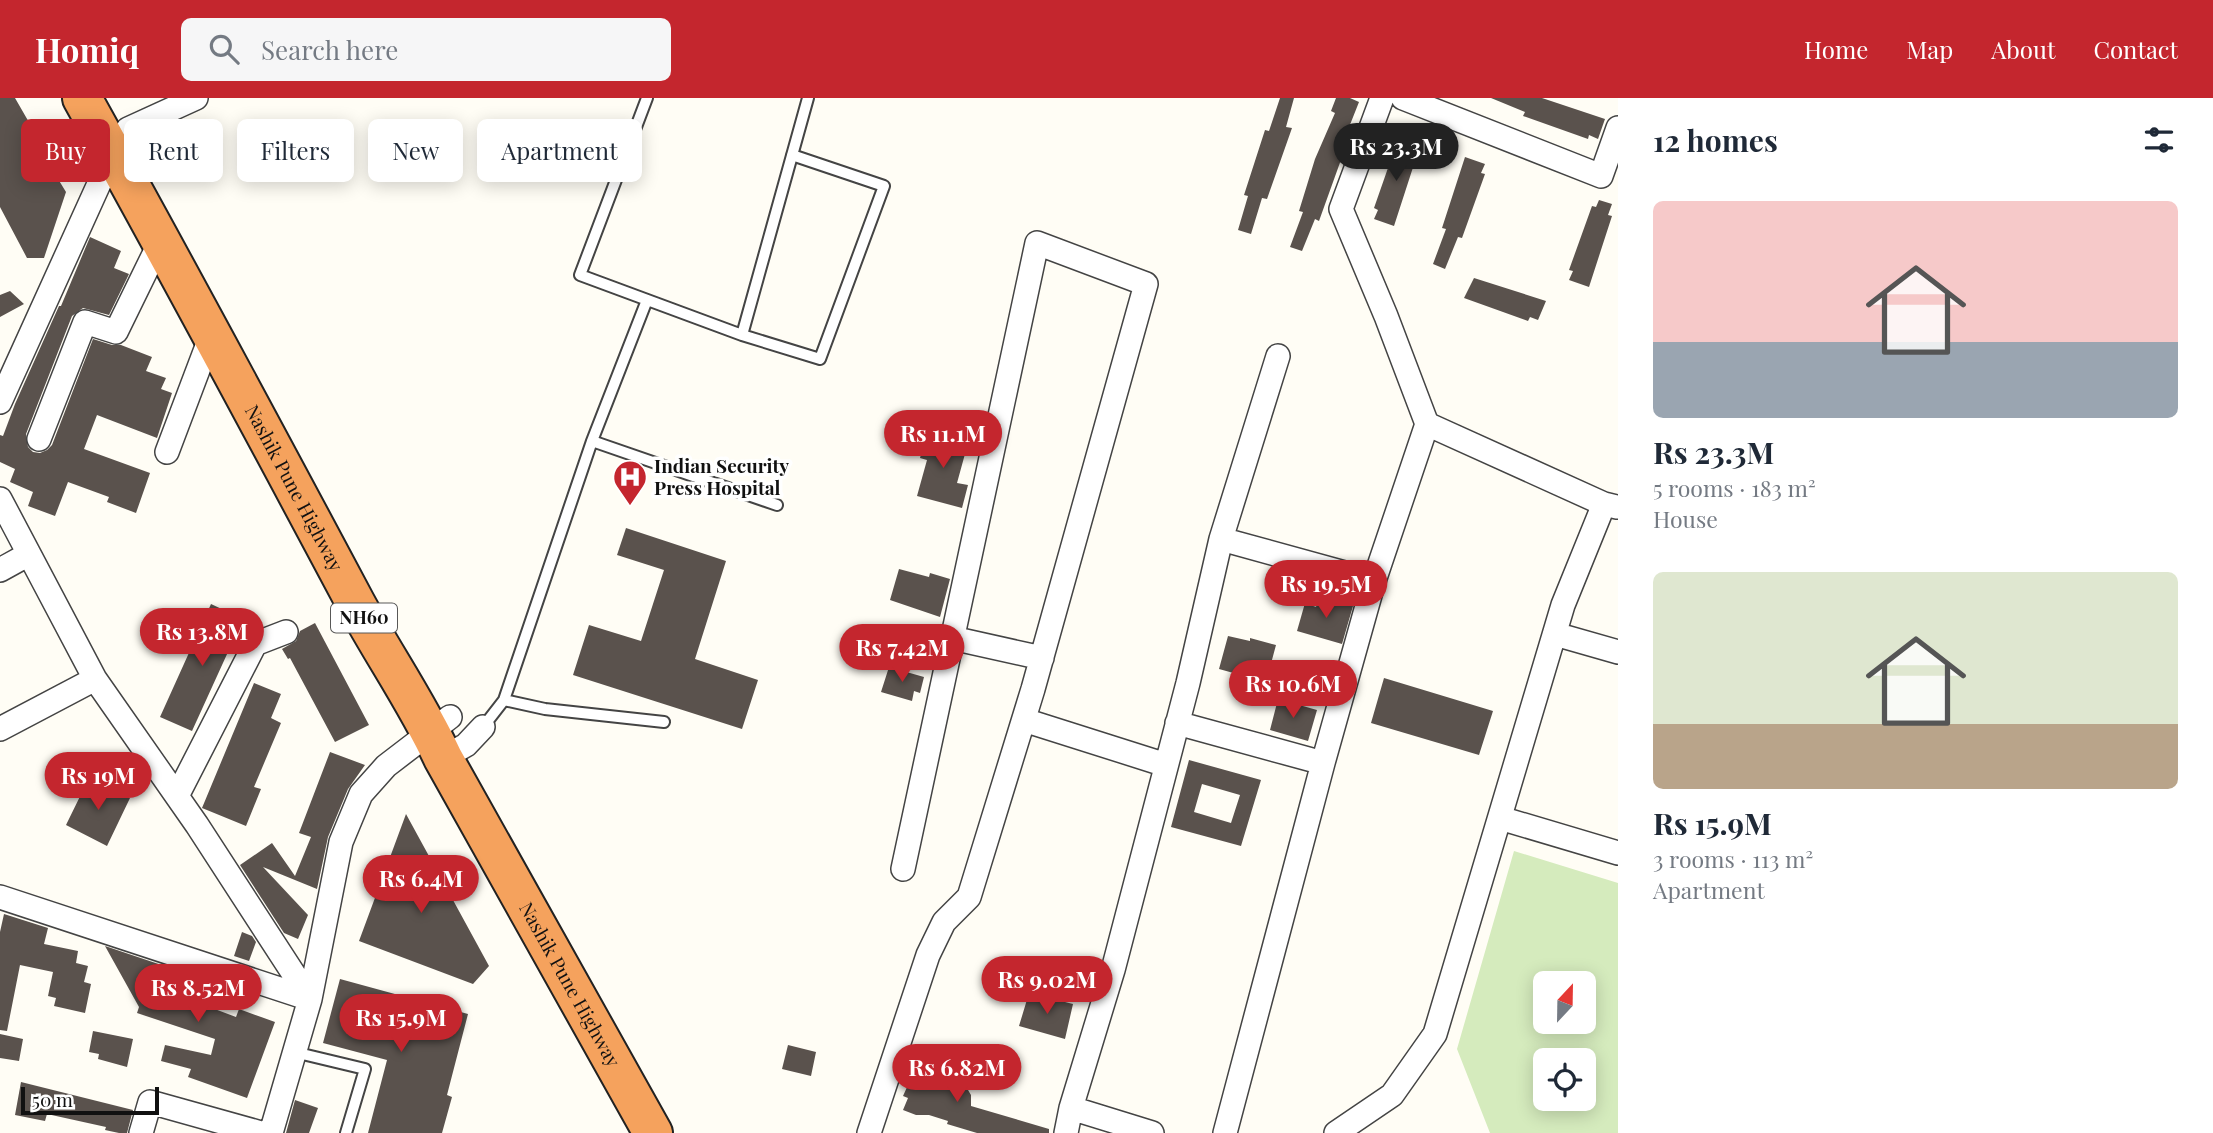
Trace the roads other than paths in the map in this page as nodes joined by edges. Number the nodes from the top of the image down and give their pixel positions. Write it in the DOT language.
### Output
graph roads {
  1 [pos="82,98"];
  2 [pos="196,98"];
  3 [pos="648,98"];
  4 [pos="808,98"];
  5 [pos="1382,98"];
  6 [pos="1403,98"];
  7 [pos="117,127"];
  8 [pos="1618,128"];
  9 [pos="792,155"];
  10 [pos="161,240"];
  11 [pos="647,300"];
  12 [pos="212,333"];
  13 [pos="742,335"];
  14 [pos="1278,356"];
  15 [pos="0,402"];
  16 [pos="1427,424"];
  17 [pos="39,439"];
  18 [pos="592,441"];
  19 [pos="167,452"];
  20 [pos="0,499"];
  21 [pos="777,505"];
  22 [pos="1611,506"];
  23 [pos="1221,539"];
  24 [pos="29,554"];
  25 [pos="0,570"];
  26 [pos="1374,581"];
  27 [pos="286,632"];
  28 [pos="1555,634"];
  29 [pos="953,639"];
  30 [pos="1618,652"];
  31 [pos="1042,658"];
  32 [pos="94,678"];
  33 [pos="504,700"];
  34 [pos="1024,720"];
  35 [pos="664,722"];
  36 [pos="1177,723"];
  37 [pos="0,729"];
  38 [pos="455,736"];
  39 [pos="1323,763"];
  40 [pos="1166,765"];
  41 [pos="177,796"];
  42 [pos="1500,818"];
  43 [pos="1618,853"];
  44 [pos="903,869"];
  45 [pos="0,897"];
  46 [pos="310,999"];
  47 [pos="295,1052"];
  48 [pos="1071,1108"];
  49 [pos="1227,1132"];
  50 [pos="141,1133"];
  51 [pos="261,1133"];
  52 [pos="271,1133"];
  53 [pos="346,1133"];
  54 [pos="653,1133"];
  55 [pos="680,1133"];
  56 [pos="869,1133"];
  57 [pos="1066,1133"];
  58 [pos="1152,1133"];
  59 [pos="1336,1133"];
  1 -- 7 [label="highway, Nashik Pune Highway / NH60"];
  2 -- 7 [label="street"];
  3 -- 11 [label="lane"];
  4 -- 9 [label="lane"];
  5 -- 16 [label="street"];
  6 -- 8 [label="street"];
  7 -- 10 [label="highway, Nashik Pune Highway / NH60"];
  7 -- 15 [label="street"];
  7 -- 38 [label="highway, Nashik Pune Highway / NH60"];
  9 -- 13 [label="lane"];
  9 -- 13 [label="lane"];
  10 -- 12 [label="highway, Nashik Pune Highway / NH60"];
  10 -- 17 [label="street"];
  11 -- 13 [label="lane"];
  11 -- 18 [label="lane"];
  12 -- 19 [label="street"];
  12 -- 38 [label="highway, Nashik Pune Highway / NH60"];
  14 -- 23 [label="street"];
  16 -- 22 [label="street"];
  16 -- 26 [label="street"];
  18 -- 21 [label="lane"];
  18 -- 33 [label="lane"];
  20 -- 24 [label="street"];
  22 -- 28 [label="street"];
  23 -- 26 [label="street"];
  23 -- 36 [label="street"];
  24 -- 25 [label="street"];
  24 -- 32 [label="street"];
  26 -- 39 [label="street"];
  27 -- 41 [label="street"];
  28 -- 30 [label="street"];
  28 -- 42 [label="street"];
  29 -- 31 [label="street"];
  29 -- 31 [label="street"];
  29 -- 44 [label="street"];
  31 -- 34 [label="street"];
  32 -- 37 [label="street"];
  32 -- 41 [label="street"];
  33 -- 35 [label="lane"];
  33 -- 38 [label="lane"];
  34 -- 40 [label="street"];
  34 -- 56 [label="street"];
  36 -- 39 [label="street"];
  36 -- 40 [label="street"];
  38 -- 46 [label="street"];
  38 -- 54 [label="highway, Nashik Pune Highway / NH60"];
  38 -- 55 [label="highway, Nashik Pune Highway / NH60"];
  39 -- 49 [label="street"];
  40 -- 48 [label="street"];
  41 -- 46 [label="street"];
  42 -- 43 [label="street"];
  42 -- 59 [label="street"];
  45 -- 46 [label="street"];
  46 -- 47 [label="street"];
  47 -- 52 [label="street"];
  47 -- 53 [label="lane"];
  48 -- 57 [label="street"];
  48 -- 58 [label="street"];
  50 -- 51 [label="street"];
}
